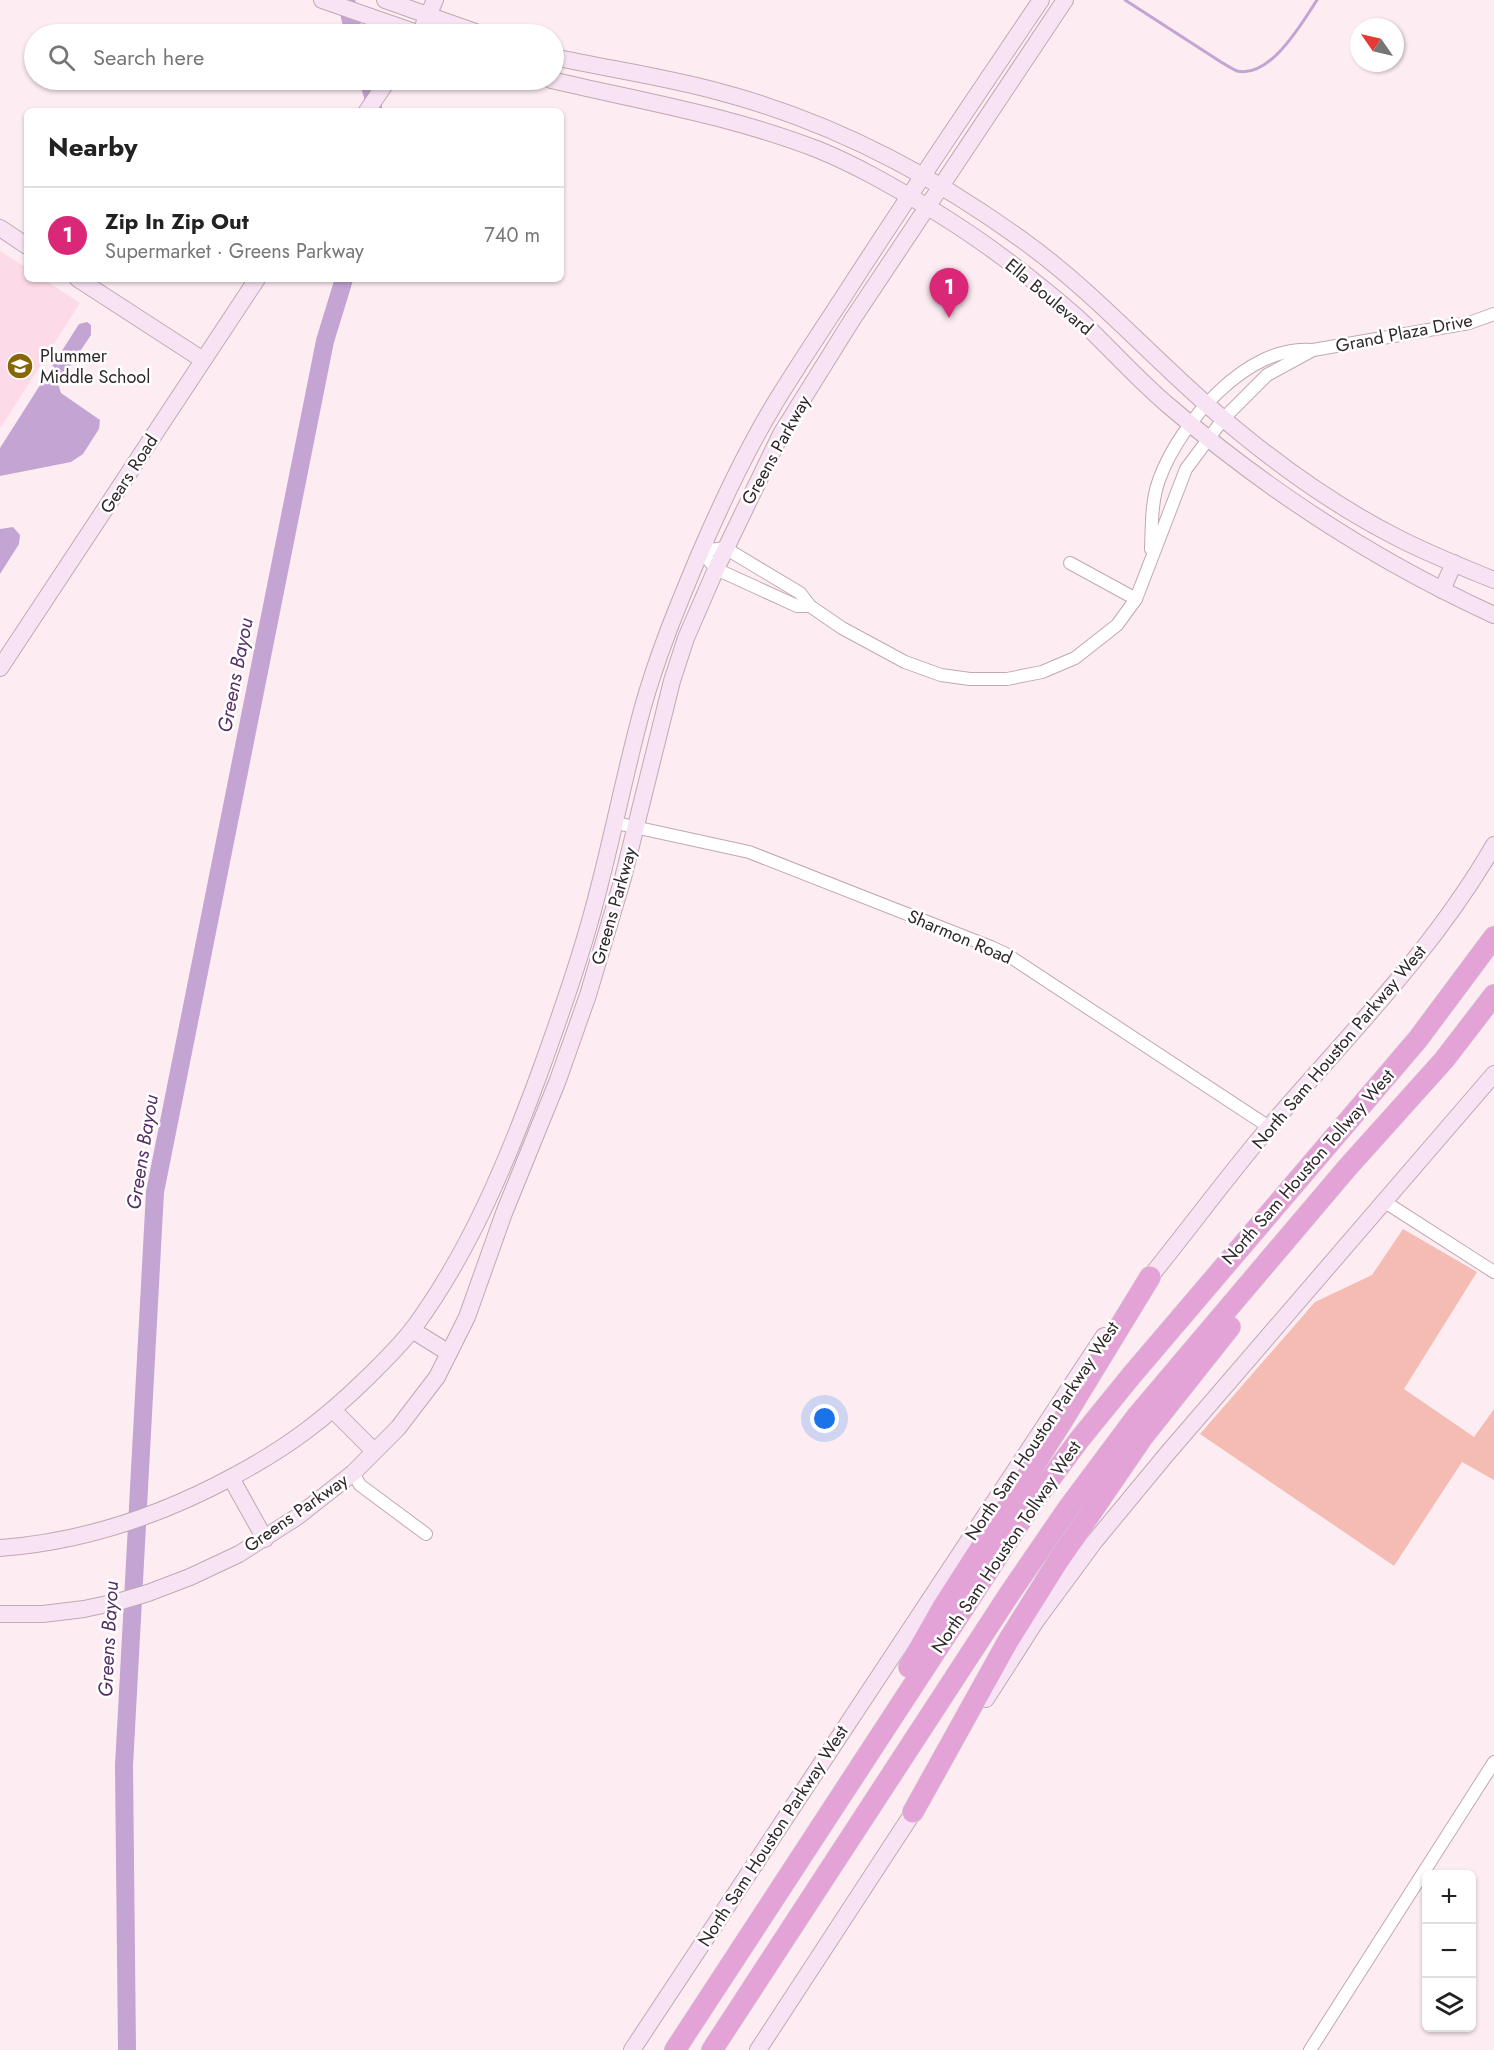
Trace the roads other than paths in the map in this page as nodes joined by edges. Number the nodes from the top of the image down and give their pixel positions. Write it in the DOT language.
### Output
graph roads {
  1 [pos="322,0"];
  2 [pos="385,0"];
  3 [pos="448,0"];
  4 [pos="1041,0"];
  5 [pos="1065,0"];
  6 [pos="432,7"];
  7 [pos="389,24"];
  8 [pos="423,24"];
  9 [pos="463,24"];
  10 [pos="564,59"];
  11 [pos="993,72"];
  12 [pos="665,79"];
  13 [pos="564,83"];
  14 [pos="1010,84"];
  15 [pos="381,90"];
  16 [pos="660,103"];
  17 [pos="369,108"];
  18 [pos="797,118"];
  19 [pos="788,139"];
  20 [pos="922,175"];
  21 [pos="942,186"];
  22 [pos="908,196"];
  23 [pos="928,207"];
  24 [pos="0,228"];
  25 [pos="24,244"];
  26 [pos="83,282"];
  27 [pos="255,282"];
  28 [pos="1096,301"];
  29 [pos="835,309"];
  30 [pos="1494,314"];
  31 [pos="852,320"];
  32 [pos="1080,320"];
  33 [pos="1313,350"];
  34 [pos="203,360"];
  35 [pos="1207,405"];
  36 [pos="1224,418"];
  37 [pos="1191,423"];
  38 [pos="1207,438"];
  39 [pos="1363,519"];
  40 [pos="1349,539"];
  41 [pos="725,548"];
  42 [pos="701,551"];
  43 [pos="1151,555"];
  44 [pos="1070,563"];
  45 [pos="1454,563"];
  46 [pos="716,568"];
  47 [pos="1494,580"];
  48 [pos="1442,590"];
  49 [pos="1136,600"];
  50 [pos="810,606"];
  51 [pos="1494,615"];
  52 [pos="0,668"];
  53 [pos="653,676"];
  54 [pos="672,681"];
  55 [pos="616,823"];
  56 [pos="636,827"];
  57 [pos="1494,845"];
  58 [pos="1494,937"];
  59 [pos="1494,995"];
  60 [pos="1494,1074"];
  61 [pos="1269,1127"];
  62 [pos="1347,1168"];
  63 [pos="1385,1202"];
  64 [pos="1494,1272"];
  65 [pos="1150,1277"];
  66 [pos="412,1330"];
  67 [pos="449,1353"];
  68 [pos="334,1411"];
  69 [pos="374,1451"];
  70 [pos="353,1473"];
  71 [pos="231,1478"];
  72 [pos="426,1534"];
  73 [pos="265,1539"];
  74 [pos="0,1548"];
  75 [pos="0,1614"];
  76 [pos="1494,1762"];
  77 [pos="913,1812"];
  78 [pos="812,1840"];
  79 [pos="632,2050"];
  80 [pos="675,2050"];
  81 [pos="712,2050"];
  82 [pos="758,2050"];
  83 [pos="1310,2050"];
  1 -- 7 [label="main road"];
  2 -- 6 [label="main road"];
  3 -- 6 [label="main road"];
  4 -- 11 [label="main road, Greens Parkway"];
  5 -- 14 [label="main road, Greens Parkway"];
  6 -- 8 [label="main road"];
  6 -- 9 [label="main road"];
  10 -- 12 [label="main road, Ella Boulevard"];
  11 -- 14 [label="main road"];
  11 -- 20 [label="main road, Greens Parkway"];
  12 -- 16 [label="main road"];
  12 -- 18 [label="main road, Ella Boulevard"];
  13 -- 16 [label="main road, Ella Boulevard"];
  14 -- 21 [label="main road, Greens Parkway"];
  15 -- 17 [label="main road"];
  16 -- 19 [label="main road, Ella Boulevard"];
  18 -- 19 [label="main road"];
  18 -- 20 [label="main road, Ella Boulevard"];
  19 -- 22 [label="main road, Ella Boulevard"];
  20 -- 21 [label="main road, Ella Boulevard"];
  20 -- 22 [label="main road, Greens Parkway"];
  21 -- 23 [label="main road, Greens Parkway"];
  21 -- 28 [label="main road, Ella Boulevard"];
  22 -- 23 [label="main road, Ella Boulevard"];
  22 -- 29 [label="main road, Greens Parkway"];
  23 -- 31 [label="main road, Greens Parkway"];
  23 -- 32 [label="main road, Ella Boulevard"];
  24 -- 25 [label="main road"];
  26 -- 34 [label="main road"];
  27 -- 34 [label="main road, Gears Road"];
  28 -- 32 [label="main road"];
  28 -- 35 [label="main road, Ella Boulevard"];
  29 -- 31 [label="main road"];
  29 -- 42 [label="main road, Greens Parkway"];
  30 -- 33 [label="street, Grand Plaza Drive"];
  31 -- 41 [label="main road, Greens Parkway"];
  32 -- 37 [label="main road, Ella Boulevard"];
  33 -- 35 [label="street, Grand Plaza Drive"];
  33 -- 36 [label="street, Grand Plaza Drive"];
  34 -- 52 [label="main road, Gears Road"];
  35 -- 36 [label="main road, Ella Boulevard"];
  35 -- 37 [label="street, Grand Plaza Drive"];
  36 -- 38 [label="street, Grand Plaza Drive"];
  36 -- 39 [label="main road, Ella Boulevard"];
  37 -- 38 [label="main road, Ella Boulevard"];
  37 -- 43 [label="street, Grand Plaza Drive"];
  38 -- 40 [label="main road, Ella Boulevard"];
  38 -- 43 [label="street, Grand Plaza Drive"];
  39 -- 40 [label="main road"];
  39 -- 45 [label="main road, Ella Boulevard"];
  40 -- 48 [label="main road, Ella Boulevard"];
  41 -- 42 [label="street"];
  41 -- 46 [label="main road, Greens Parkway"];
  41 -- 50 [label="street, Grand Plaza Drive"];
  42 -- 46 [label="street, Grand Plaza Drive"];
  42 -- 53 [label="main road, Greens Parkway"];
  43 -- 49 [label="street, Grand Plaza Drive"];
  44 -- 49 [label="street"];
  45 -- 47 [label="main road, Ella Boulevard"];
  45 -- 48 [label="main road"];
  46 -- 50 [label="street, Grand Plaza Drive"];
  46 -- 54 [label="main road, Greens Parkway"];
  48 -- 51 [label="main road, Ella Boulevard"];
  49 -- 50 [label="street, Grand Plaza Drive"];
  53 -- 54 [label="main road"];
  53 -- 55 [label="main road, Greens Parkway"];
  54 -- 56 [label="main road, Greens Parkway"];
  55 -- 56 [label="street, Sharmon Road"];
  55 -- 66 [label="main road, Greens Parkway"];
  56 -- 61 [label="street, Sharmon Road"];
  56 -- 67 [label="main road, Greens Parkway"];
  57 -- 61 [label="main road, North Sam Houston Parkway West"];
  58 -- 78 [label="highway, North Sam Houston Tollway West"];
  59 -- 62 [label="highway"];
  60 -- 63 [label="main road"];
  61 -- 65 [label="main road, North Sam Houston Parkway West"];
  62 -- 77 [label="highway"];
  62 -- 81 [label="highway, North Sam Houston Tollway West"];
  63 -- 64 [label="street"];
  63 -- 77 [label="main road"];
  65 -- 78 [label="highway"];
  65 -- 79 [label="main road, North Sam Houston Parkway West"];
  66 -- 67 [label="main road"];
  66 -- 68 [label="main road, Greens Parkway"];
  67 -- 69 [label="main road, Greens Parkway"];
  68 -- 69 [label="main road"];
  68 -- 71 [label="main road, Greens Parkway"];
  69 -- 70 [label="main road, Greens Parkway"];
  70 -- 72 [label="street"];
  70 -- 73 [label="main road, Greens Parkway"];
  71 -- 73 [label="main road"];
  71 -- 74 [label="main road, Greens Parkway"];
  73 -- 75 [label="main road, Greens Parkway"];
  76 -- 83 [label="street"];
  77 -- 82 [label="main road"];
  78 -- 80 [label="highway, North Sam Houston Tollway West"];
}
